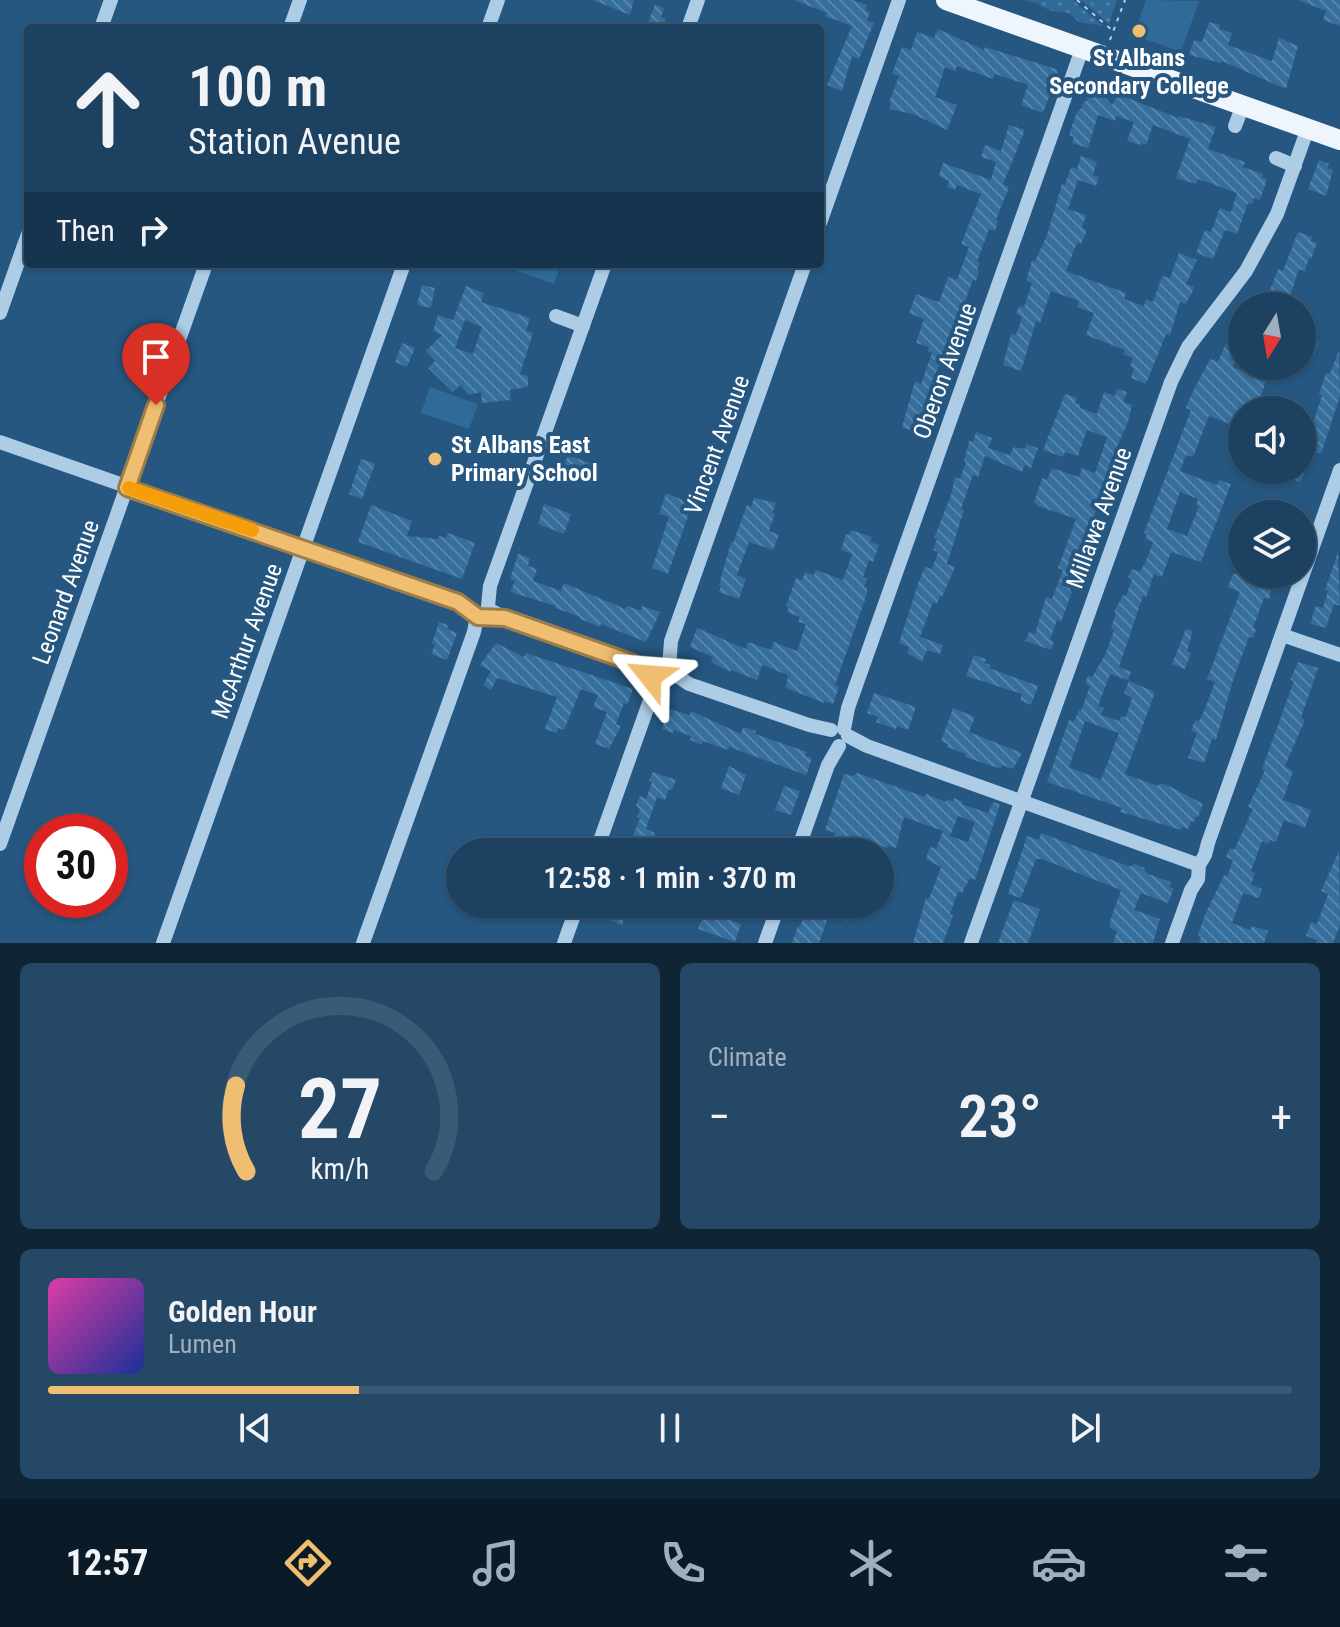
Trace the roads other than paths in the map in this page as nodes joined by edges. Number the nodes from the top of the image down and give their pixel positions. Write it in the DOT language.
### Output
graph roads {
  1 [pos="111,0"];
  2 [pos="300,0"];
  3 [pos="498,0"];
  4 [pos="698,0"];
  5 [pos="899,0"];
  6 [pos="946,0"];
  7 [pos="102,24"];
  8 [pos="291,24"];
  9 [pos="489,24"];
  10 [pos="689,24"];
  11 [pos="1082,49"];
  12 [pos="1243,105"];
  13 [pos="1235,126"];
  14 [pos="1308,128"];
  15 [pos="1340,140"];
  16 [pos="1276,158"];
  17 [pos="1295,166"];
  18 [pos="824,212"];
  19 [pos="24,245"];
  20 [pos="205,268"];
  21 [pos="403,268"];
  22 [pos="604,268"];
  23 [pos="804,268"];
  24 [pos="0,313"];
  25 [pos="556,316"];
  26 [pos="583,326"];
  27 [pos="0,442"];
  28 [pos="1340,470"];
  29 [pos="127,488"];
  30 [pos="304,547"];
  31 [pos="482,610"];
  32 [pos="1282,635"];
  33 [pos="1340,655"];
  34 [pos="660,673"];
  35 [pos="838,736"];
  36 [pos="1021,800"];
  37 [pos="601,838"];
  38 [pos="802,838"];
  39 [pos="0,844"];
  40 [pos="1195,863"];
  41 [pos="573,918"];
  42 [pos="774,918"];
  43 [pos="163,943"];
  44 [pos="363,943"];
  45 [pos="564,943"];
  46 [pos="765,943"];
  47 [pos="971,943"];
  48 [pos="1172,943"];
  1 -- 7 [label="street"];
  2 -- 8 [label="street"];
  3 -- 9 [label="street"];
  4 -- 10 [label="street"];
  5 -- 18 [label="street"];
  6 -- 11 [label="main road"];
  11 -- 12 [label="main road"];
  11 -- 35 [label="street, Oberon Avenue"];
  12 -- 13 [label="street"];
  12 -- 14 [label="main road"];
  14 -- 15 [label="main road"];
  14 -- 17 [label="street, Millawa Avenue"];
  16 -- 17 [label="street"];
  17 -- 36 [label="street, Millawa Avenue"];
  19 -- 24 [label="street"];
  20 -- 29 [label="street, Leonard Avenue"];
  21 -- 30 [label="street, McArthur Avenue"];
  22 -- 26 [label="street"];
  23 -- 34 [label="street, Vincent Avenue"];
  25 -- 26 [label="street"];
  26 -- 31 [label="street"];
  27 -- 29 [label="street"];
  28 -- 32 [label="street"];
  29 -- 30 [label="street"];
  29 -- 39 [label="street, Leonard Avenue"];
  30 -- 31 [label="street"];
  30 -- 43 [label="street, McArthur Avenue"];
  31 -- 34 [label="street"];
  31 -- 44 [label="street"];
  32 -- 33 [label="street"];
  32 -- 40 [label="street"];
  34 -- 35 [label="street"];
  34 -- 37 [label="street, Vincent Avenue"];
  35 -- 36 [label="street"];
  35 -- 38 [label="street, Oberon Avenue"];
  36 -- 40 [label="street"];
  36 -- 47 [label="street, Millawa Avenue"];
  40 -- 48 [label="street"];
  41 -- 45 [label="street"];
  42 -- 46 [label="street"];
}
